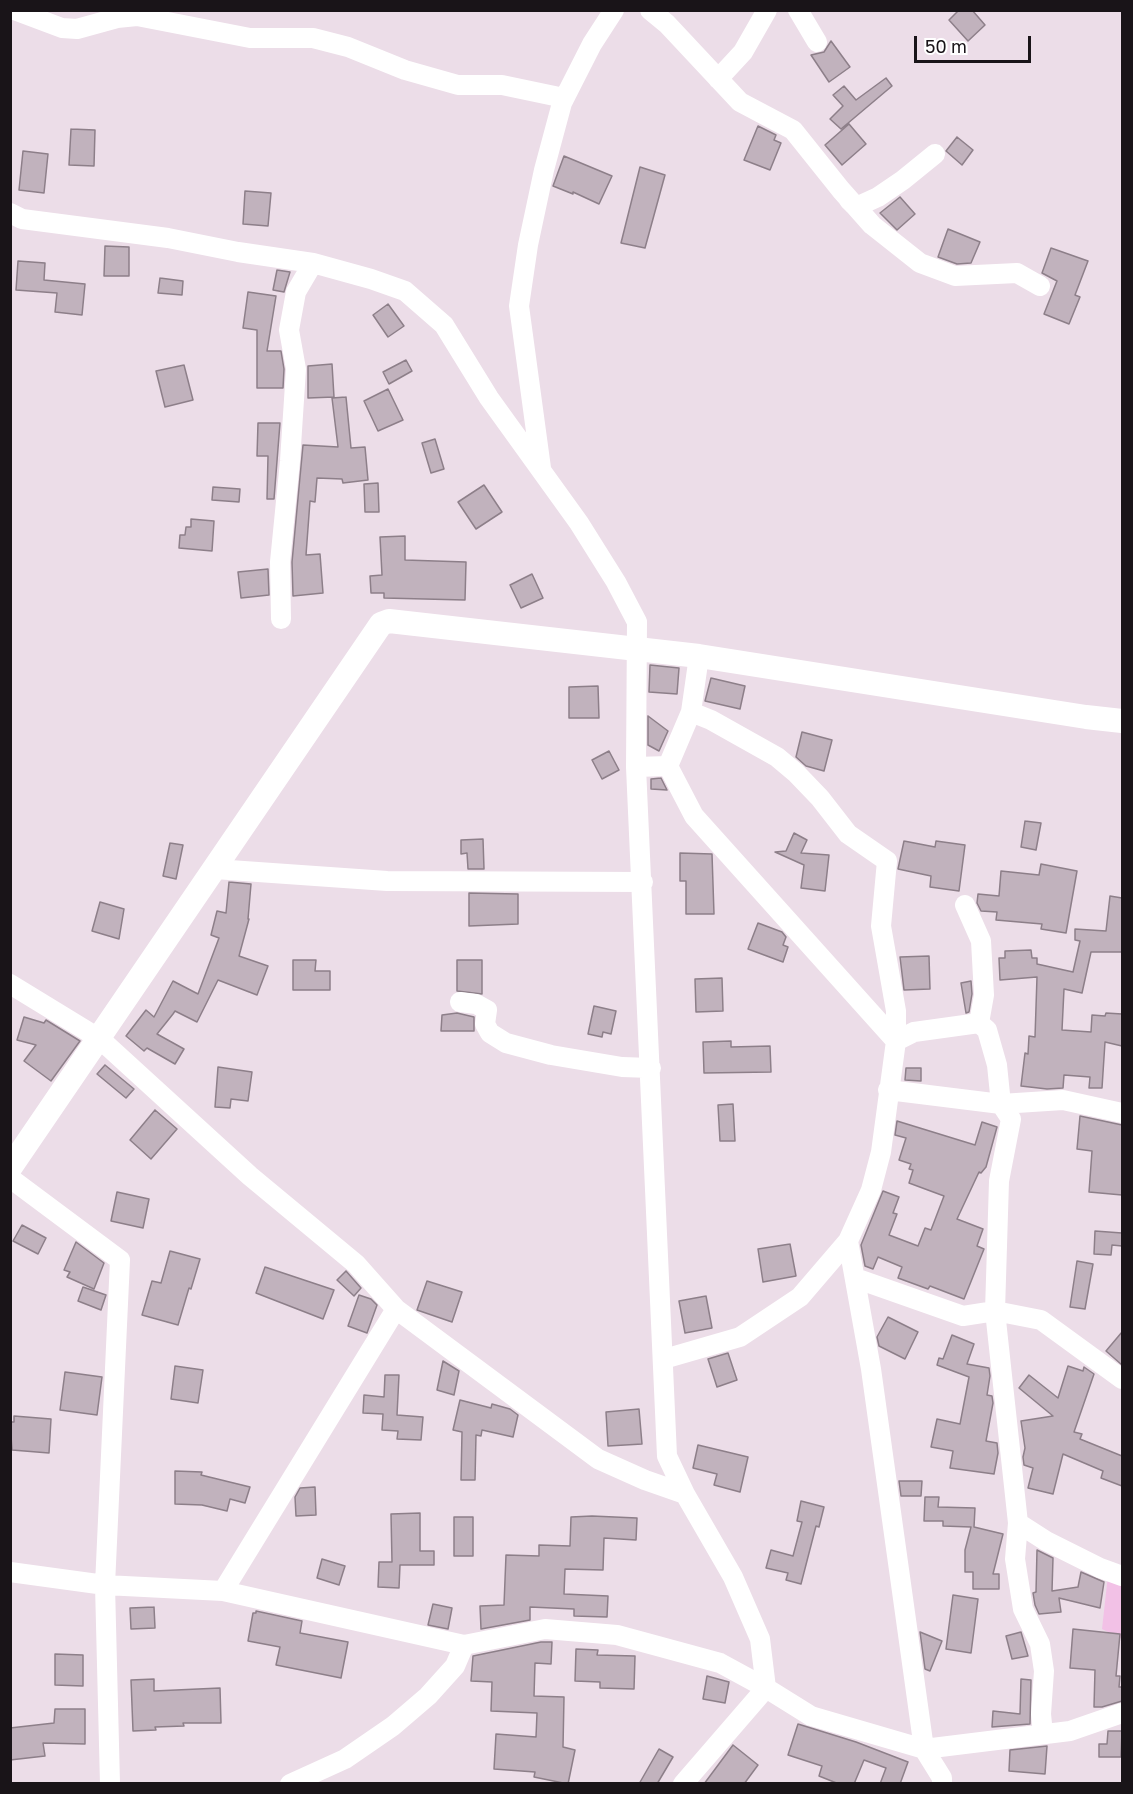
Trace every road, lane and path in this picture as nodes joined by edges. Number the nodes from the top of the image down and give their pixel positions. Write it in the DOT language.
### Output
graph roads {
  1 [pos="14,10"];
  2 [pos="614,10"];
  3 [pos="650,10"];
  4 [pos="767,10"];
  5 [pos="807,14"];
  6 [pos="817,42"];
  7 [pos="718,79"];
  8 [pos="564,98"];
  9 [pos="935,154"];
  10 [pos="856,207"];
  11 [pos="10,213"];
  12 [pos="313,263"];
  13 [pos="1040,286"];
  14 [pos="542,473"];
  15 [pos="281,619"];
  16 [pos="635,650"];
  17 [pos="699,656"];
  18 [pos="691,712"];
  19 [pos="1122,721"];
  20 [pos="668,766"];
  21 [pos="636,767"];
  22 [pos="215,869"];
  23 [pos="643,882"];
  24 [pos="965,905"];
  25 [pos="10,984"];
  26 [pos="460,1002"];
  27 [pos="979,1023"];
  28 [pos="100,1040"];
  29 [pos="896,1041"];
  30 [pos="651,1068"];
  31 [pos="888,1090"];
  32 [pos="1001,1104"];
  33 [pos="1122,1113"];
  34 [pos="10,1168"];
  35 [pos="10,1178"];
  36 [pos="848,1241"];
  37 [pos="855,1278"];
  38 [pos="396,1309"];
  39 [pos="995,1311"];
  40 [pos="664,1359"];
  41 [pos="1122,1379"];
  42 [pos="685,1494"];
  43 [pos="1018,1523"];
  44 [pos="10,1572"];
  45 [pos="1122,1576"];
  46 [pos="105,1586"];
  47 [pos="223,1590"];
  48 [pos="464,1645"];
  49 [pos="766,1688"];
  50 [pos="1122,1713"];
  51 [pos="1043,1734"];
  52 [pos="924,1749"];
  53 [pos="110,1784"];
  54 [pos="290,1784"];
  55 [pos="683,1784"];
  56 [pos="942,1784"];
  1 -- 8 [label="street"];
  2 -- 8 [label="street"];
  3 -- 7 [label="street"];
  4 -- 7 [label="street"];
  5 -- 6 [label="street"];
  7 -- 10 [label="street"];
  8 -- 14 [label="street"];
  9 -- 10 [label="street"];
  10 -- 13 [label="street"];
  11 -- 12 [label="street"];
  12 -- 14 [label="street"];
  12 -- 15 [label="street"];
  14 -- 16 [label="street"];
  16 -- 17 [label="street"];
  16 -- 21 [label="street"];
  16 -- 22 [label="street"];
  17 -- 18 [label="street"];
  17 -- 19 [label="street"];
  18 -- 20 [label="street"];
  18 -- 29 [label="street"];
  20 -- 21 [label="street"];
  20 -- 29 [label="street"];
  21 -- 23 [label="street"];
  22 -- 23 [label="street"];
  22 -- 28 [label="street"];
  23 -- 30 [label="street"];
  24 -- 27 [label="street"];
  25 -- 28 [label="street"];
  26 -- 30 [label="street"];
  27 -- 29 [label="street"];
  27 -- 32 [label="street"];
  28 -- 34 [label="street"];
  28 -- 38 [label="street"];
  29 -- 31 [label="street"];
  30 -- 40 [label="street"];
  31 -- 32 [label="street"];
  31 -- 36 [label="street"];
  32 -- 33 [label="street"];
  32 -- 39 [label="street"];
  35 -- 46 [label="street"];
  36 -- 37 [label="street"];
  36 -- 40 [label="street"];
  37 -- 39 [label="street"];
  37 -- 52 [label="street"];
  38 -- 42 [label="street"];
  38 -- 47 [label="street"];
  39 -- 41 [label="street"];
  39 -- 43 [label="street"];
  40 -- 42 [label="street"];
  42 -- 49 [label="street"];
  43 -- 45 [label="street"];
  43 -- 51 [label="street"];
  44 -- 46 [label="street"];
  46 -- 47 [label="street"];
  46 -- 53 [label="street"];
  47 -- 48 [label="street"];
  48 -- 49 [label="street"];
  48 -- 54 [label="street"];
  49 -- 52 [label="street"];
  49 -- 55 [label="street"];
  50 -- 51 [label="street"];
  51 -- 52 [label="street"];
  52 -- 56 [label="street"];
}
